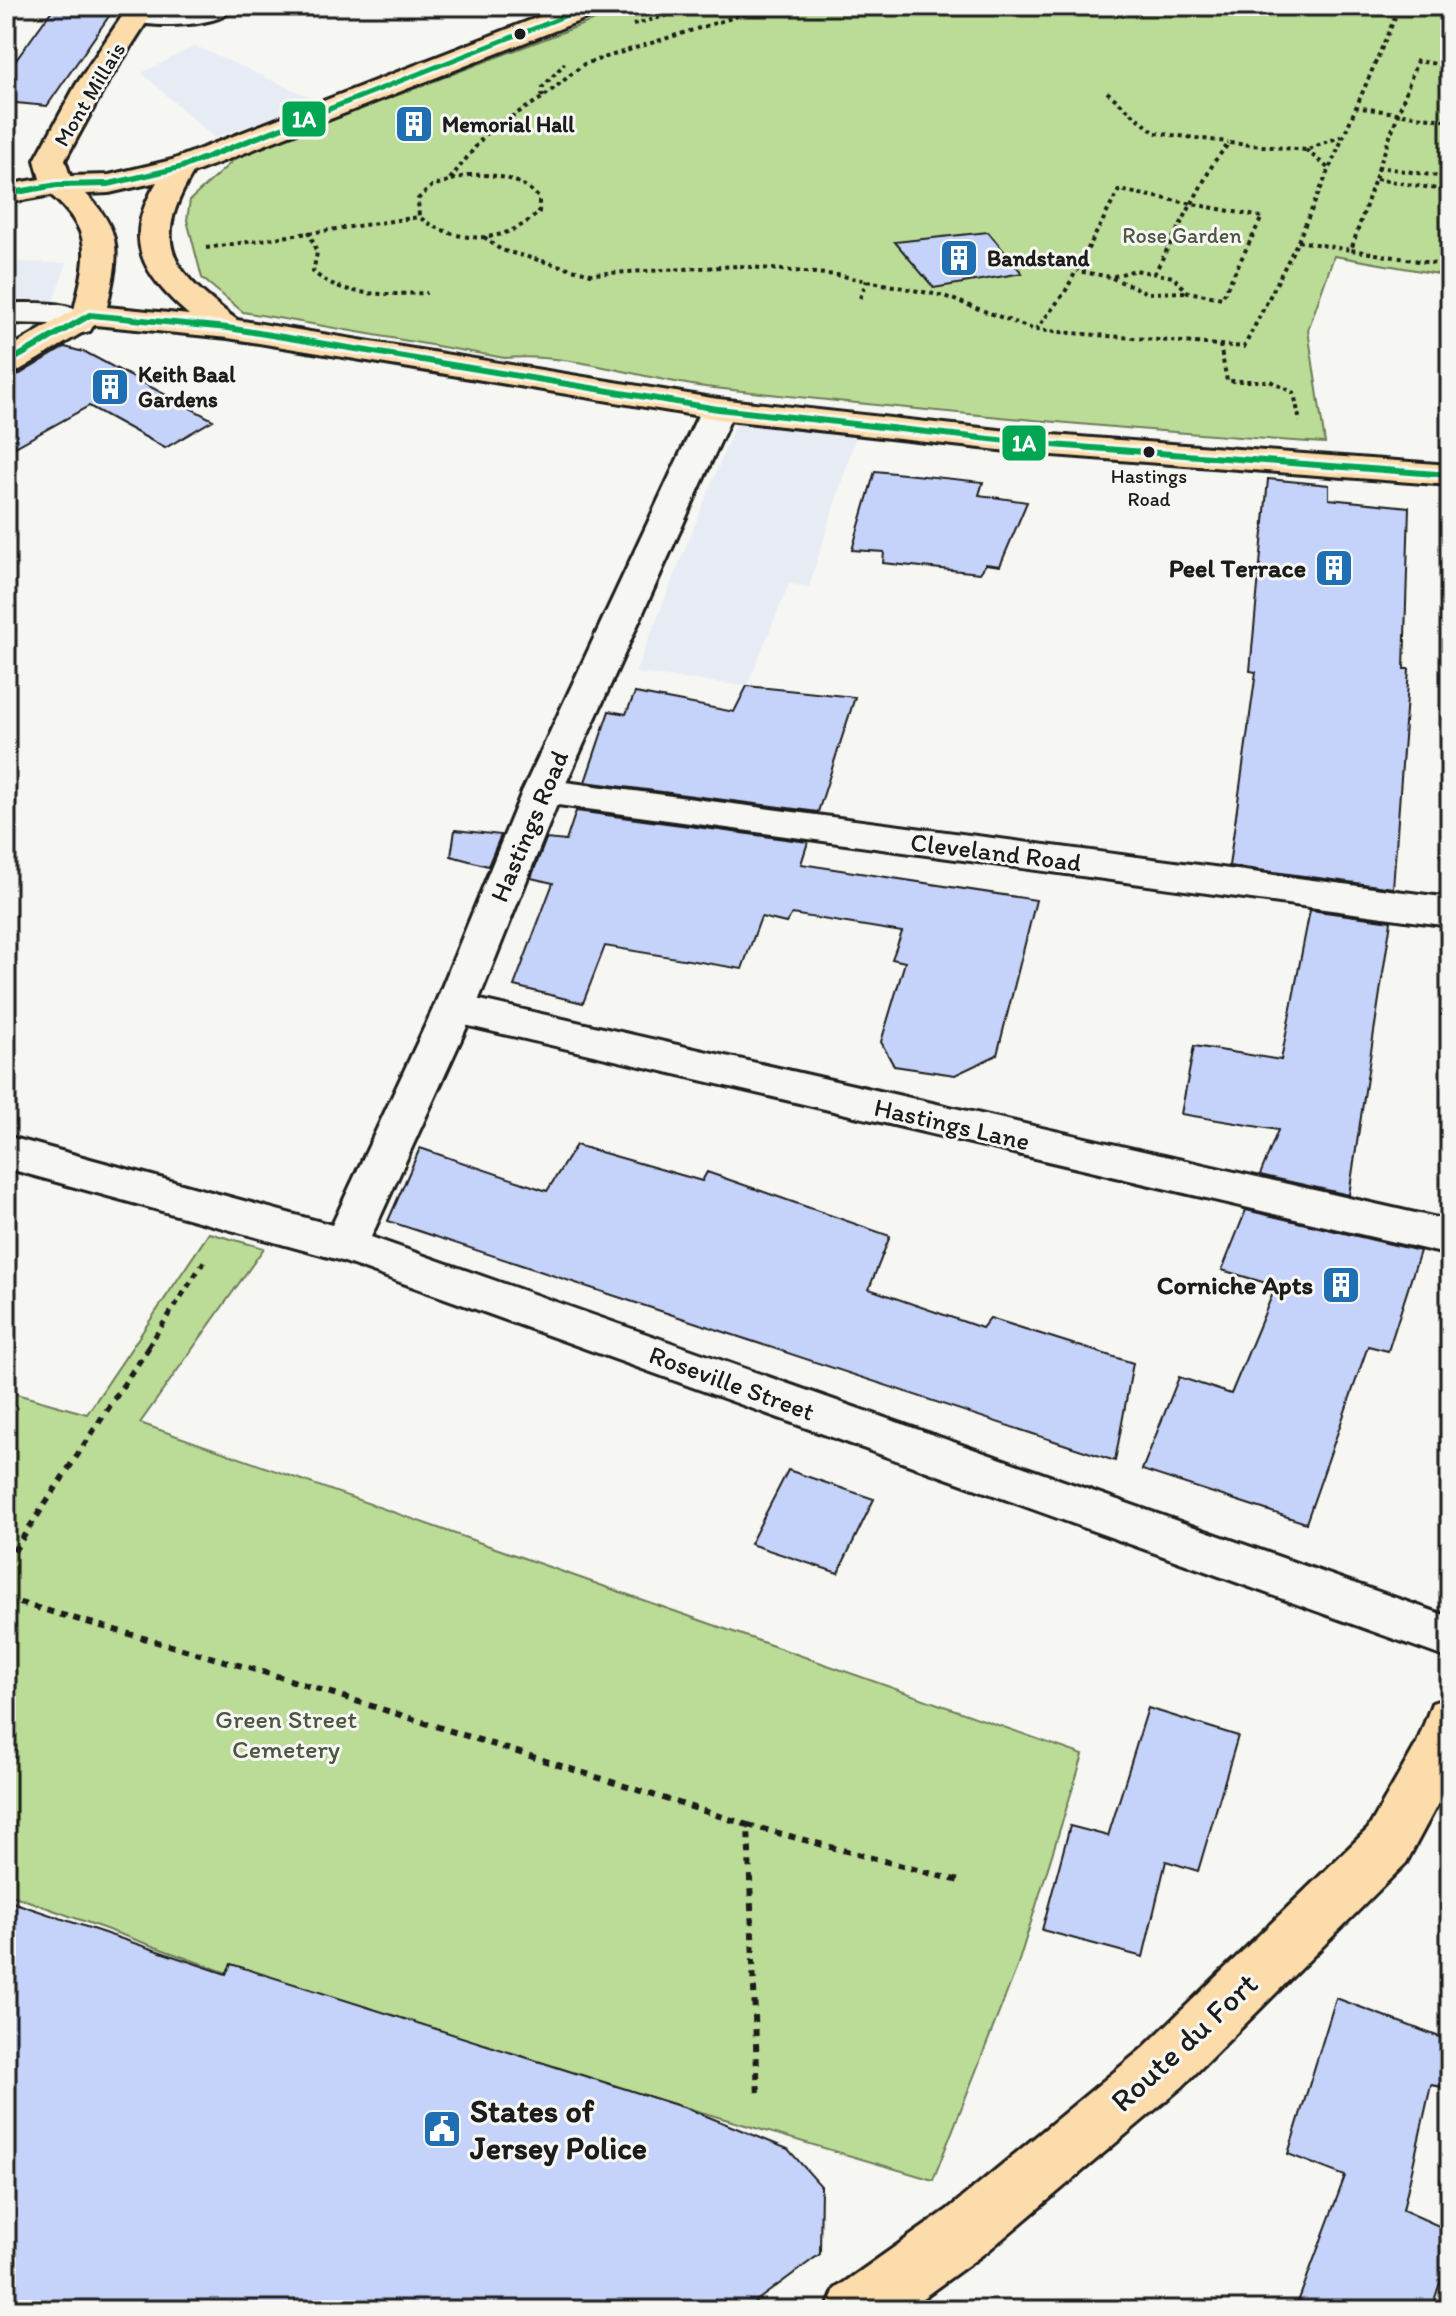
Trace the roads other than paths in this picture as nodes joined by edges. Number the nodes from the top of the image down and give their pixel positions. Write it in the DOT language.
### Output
graph roads {
  1 [pos="222,6"];
  2 [pos="592,6"];
  3 [pos="140,11"];
  4 [pos="182,167"];
  5 [pos="57,185"];
  6 [pos="6,194"];
  7 [pos="6,313"];
  8 [pos="83,320"];
  9 [pos="228,328"];
  10 [pos="6,364"];
  11 [pos="718,409"];
  12 [pos="1450,475"];
  13 [pos="542,792"];
  14 [pos="1450,912"];
  15 [pos="454,1009"];
  16 [pos="6,1152"];
  17 [pos="1450,1238"];
  18 [pos="345,1245"];
  19 [pos="1450,1638"];
  20 [pos="1450,1719"];
  21 [pos="856,2310"];
  1 -- 3 [label="main road"];
  2 -- 4 [label="main road"];
  3 -- 5 [label="main road, Mont Millais"];
  4 -- 5 [label="main road"];
  4 -- 9 [label="main road"];
  5 -- 6 [label="main road"];
  5 -- 8 [label="main road"];
  7 -- 8 [label="main road"];
  8 -- 9 [label="main road"];
  8 -- 10 [label="main road"];
  9 -- 11 [label="main road"];
  11 -- 12 [label="main road"];
  11 -- 13 [label="main road, Hastings Road"];
  13 -- 14 [label="main road, Cleveland Road"];
  13 -- 15 [label="main road, Hastings Road"];
  15 -- 17 [label="main road, Hastings Lane"];
  15 -- 18 [label="main road, Hastings Road"];
  16 -- 18 [label="main road, Roseville Street"];
  18 -- 19 [label="main road, Roseville Street"];
  20 -- 21 [label="main road, Route du Fort"];
}
